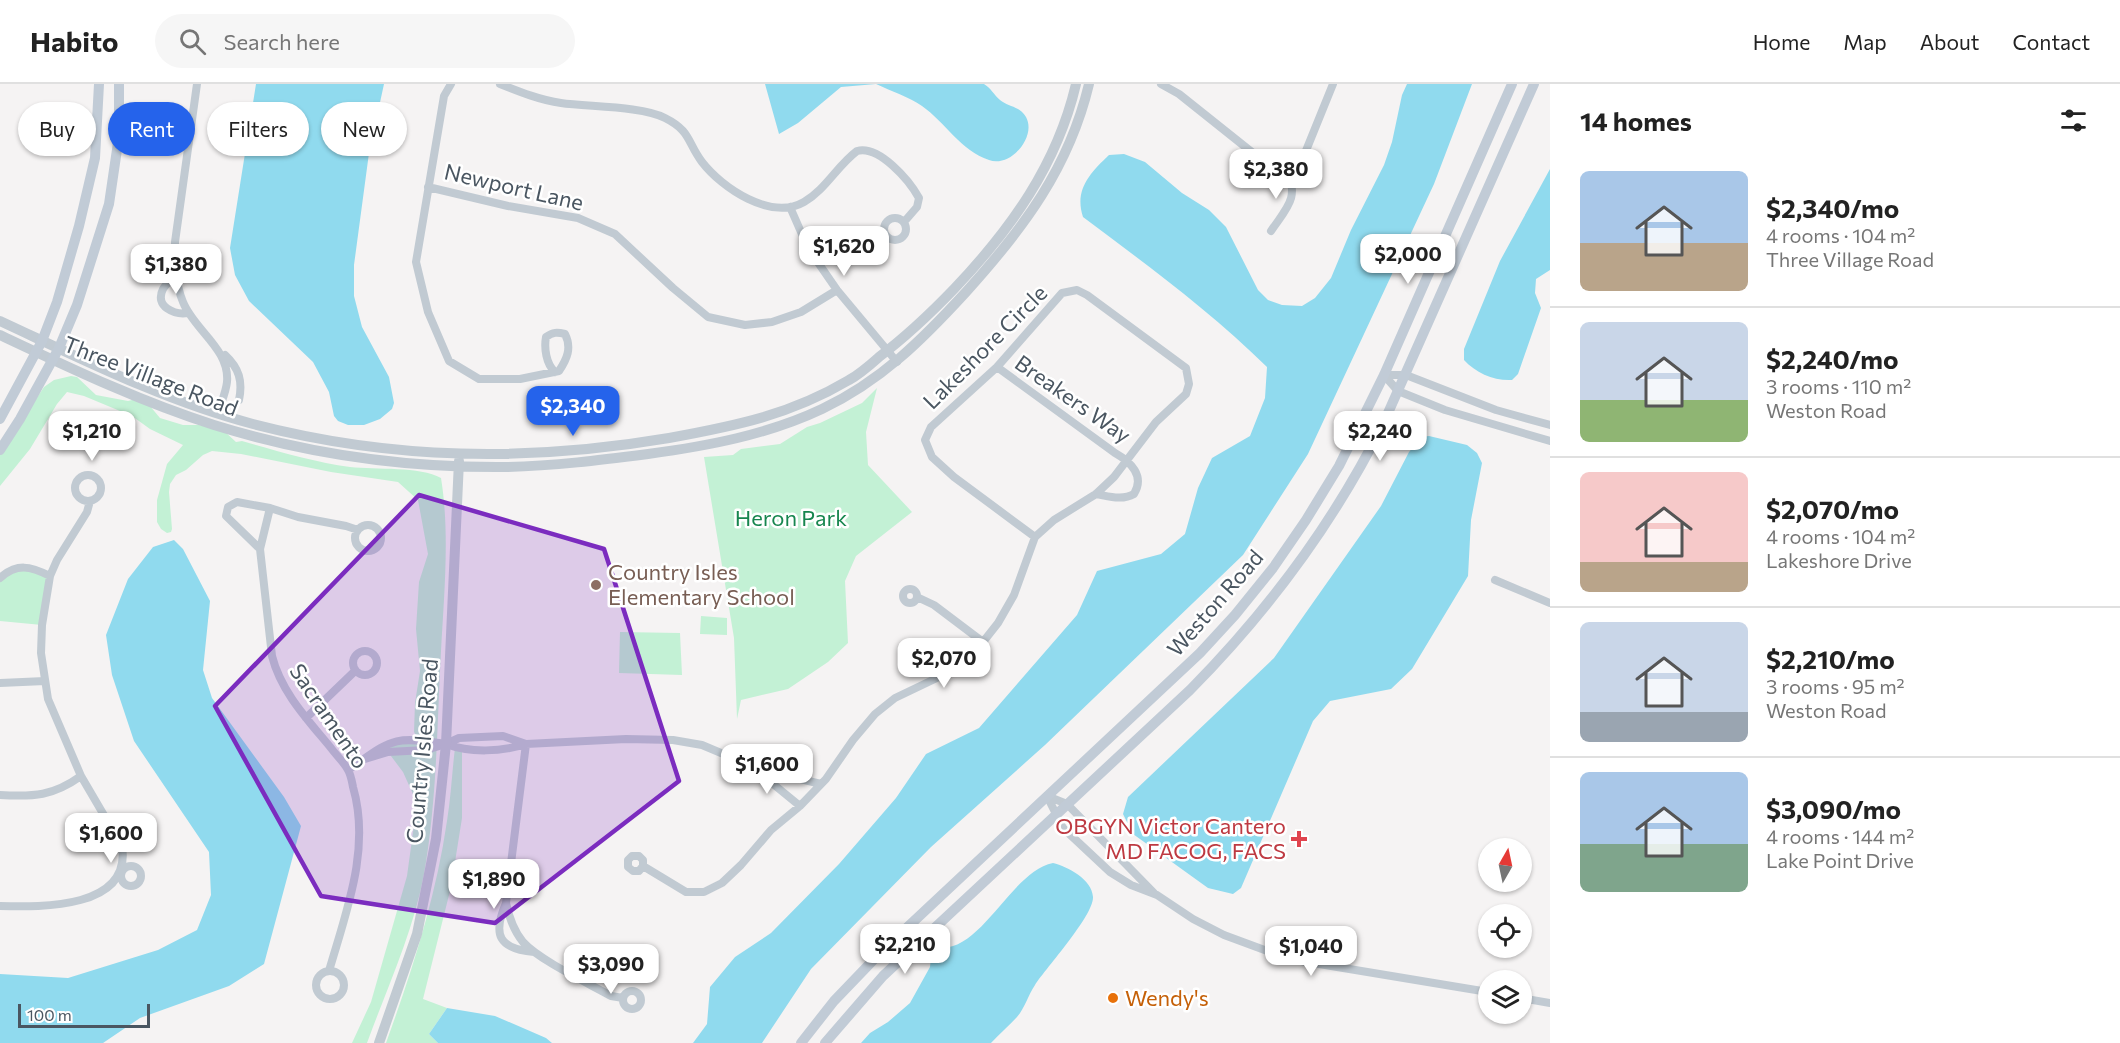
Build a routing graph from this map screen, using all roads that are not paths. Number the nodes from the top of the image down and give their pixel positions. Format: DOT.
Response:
graph roads {
  1 [pos="99,84"];
  2 [pos="119,84"];
  3 [pos="197,84"];
  4 [pos="451,84"];
  5 [pos="500,84"];
  6 [pos="1076,84"];
  7 [pos="1089,84"];
  8 [pos="1161,84"];
  9 [pos="1333,84"];
  10 [pos="1512,84"];
  11 [pos="1534,84"];
  12 [pos="1287,168"];
  13 [pos="428,187"];
  14 [pos="790,207"];
  15 [pos="904,222"];
  16 [pos="1271,231"];
  17 [pos="176,274"];
  18 [pos="837,290"];
  19 [pos="189,313"];
  20 [pos="0,321"];
  21 [pos="0,335"];
  22 [pos="42,341"];
  23 [pos="213,345"];
  24 [pos="59,348"];
  25 [pos="888,351"];
  26 [pos="36,352"];
  27 [pos="53,359"];
  28 [pos="897,362"];
  29 [pos="997,367"];
  30 [pos="555,372"];
  31 [pos="1384,375"];
  32 [pos="1406,375"];
  33 [pos="1398,391"];
  34 [pos="239,400"];
  35 [pos="218,413"];
  36 [pos="0,419"];
  37 [pos="1550,425"];
  38 [pos="230,429"];
  39 [pos="1550,441"];
  40 [pos="0,450"];
  41 [pos="459,454"];
  42 [pos="1128,460"];
  43 [pos="459,466"];
  44 [pos="1096,494"];
  45 [pos="90,501"];
  46 [pos="270,508"];
  47 [pos="358,530"];
  48 [pos="1035,537"];
  49 [pos="260,549"];
  50 [pos="50,576"];
  51 [pos="0,579"];
  52 [pos="1495,580"];
  53 [pos="917,597"];
  54 [pos="1550,603"];
  55 [pos="983,642"];
  56 [pos="355,671"];
  57 [pos="45,681"];
  58 [pos="0,683"];
  59 [pos="306,718"];
  60 [pos="446,744"];
  61 [pos="526,744"];
  62 [pos="748,765"];
  63 [pos="348,770"];
  64 [pos="81,776"];
  65 [pos="821,784"];
  66 [pos="0,795"];
  67 [pos="1047,796"];
  68 [pos="1067,804"];
  69 [pos="800,806"];
  70 [pos="1056,814"];
  71 [pos="643,866"];
  72 [pos="1157,895"];
  73 [pos="506,903"];
  74 [pos="0,906"];
  75 [pos="534,952"];
  76 [pos="329,971"];
  77 [pos="1478,991"];
  78 [pos="623,998"];
  79 [pos="1532,1000"];
  80 [pos="1550,1004"];
  81 [pos="379,1043"];
  82 [pos="801,1043"];
  83 [pos="825,1043"];
  1 -- 22 [label="main road"];
  2 -- 24 [label="main road"];
  3 -- 17 [label="street"];
  4 -- 13 [label="street"];
  5 -- 14 [label="street"];
  6 -- 25 [label="street, Three Village Road"];
  7 -- 28 [label="street, Three Village Road"];
  8 -- 12 [label="street"];
  9 -- 12 [label="street"];
  10 -- 31 [label="main road, Weston Road"];
  11 -- 32 [label="main road, Weston Road"];
  12 -- 16 [label="street"];
  13 -- 18 [label="street, Newport Lane"];
  13 -- 30 [label="street"];
  14 -- 15 [label="street"];
  14 -- 18 [label="street"];
  17 -- 19 [label="street"];
  17 -- 19 [label="street"];
  18 -- 25 [label="street"];
  19 -- 23 [label="street"];
  20 -- 22 [label="street, Three Village Road"];
  21 -- 26 [label="street, Three Village Road"];
  22 -- 24 [label="street, Three Village Road"];
  22 -- 26 [label="main road"];
  23 -- 34 [label="street"];
  23 -- 35 [label="street"];
  24 -- 27 [label="main road"];
  24 -- 35 [label="street, Three Village Road"];
  25 -- 28 [label="street"];
  25 -- 41 [label="street, Three Village Road"];
  26 -- 27 [label="street, Three Village Road"];
  26 -- 36 [label="main road"];
  27 -- 38 [label="street, Three Village Road"];
  27 -- 40 [label="main road"];
  28 -- 43 [label="street, Three Village Road"];
  29 -- 42 [label="street, Breakers Way"];
  29 -- 42 [label="street, Lakeshore Circle"];
  29 -- 48 [label="street, Lakeshore Circle"];
  30 -- 30 [label="street"];
  31 -- 32 [label="street"];
  31 -- 33 [label="street"];
  31 -- 67 [label="main road, Weston Road"];
  32 -- 33 [label="main road, Weston Road"];
  32 -- 37 [label="street"];
  33 -- 39 [label="street"];
  33 -- 68 [label="main road, Weston Road"];
  35 -- 38 [label="street"];
  35 -- 41 [label="street, Three Village Road"];
  38 -- 43 [label="street, Three Village Road"];
  41 -- 43 [label="street, Country Isles Road"];
  42 -- 44 [label="street"];
  42 -- 44 [label="street"];
  43 -- 60 [label="street, Country Isles Road"];
  44 -- 48 [label="street"];
  45 -- 50 [label="street"];
  46 -- 47 [label="street"];
  46 -- 49 [label="street, Sacramento"];
  46 -- 49 [label="street"];
  48 -- 55 [label="street"];
  49 -- 59 [label="street, Sacramento"];
  50 -- 51 [label="street"];
  50 -- 57 [label="street"];
  52 -- 54 [label="street"];
  53 -- 55 [label="street"];
  55 -- 65 [label="street"];
  56 -- 59 [label="street"];
  57 -- 58 [label="street"];
  57 -- 64 [label="street"];
  59 -- 63 [label="street, Sacramento"];
  60 -- 61 [label="street"];
  60 -- 63 [label="street"];
  60 -- 81 [label="street, Country Isles Road"];
  61 -- 62 [label="street"];
  61 -- 73 [label="street"];
  62 -- 65 [label="street"];
  62 -- 69 [label="street"];
  63 -- 76 [label="street, Sacramento"];
  64 -- 66 [label="street"];
  64 -- 74 [label="street"];
  65 -- 69 [label="street"];
  67 -- 68 [label="street"];
  67 -- 70 [label="street"];
  67 -- 82 [label="main road, Weston Road"];
  68 -- 70 [label="main road, Weston Road"];
  68 -- 72 [label="street"];
  69 -- 71 [label="street"];
  70 -- 72 [label="street"];
  70 -- 83 [label="main road, Weston Road"];
  72 -- 77 [label="street"];
  73 -- 75 [label="street"];
  73 -- 75 [label="street"];
  75 -- 78 [label="street"];
  79 -- 80 [label="street"];
}
